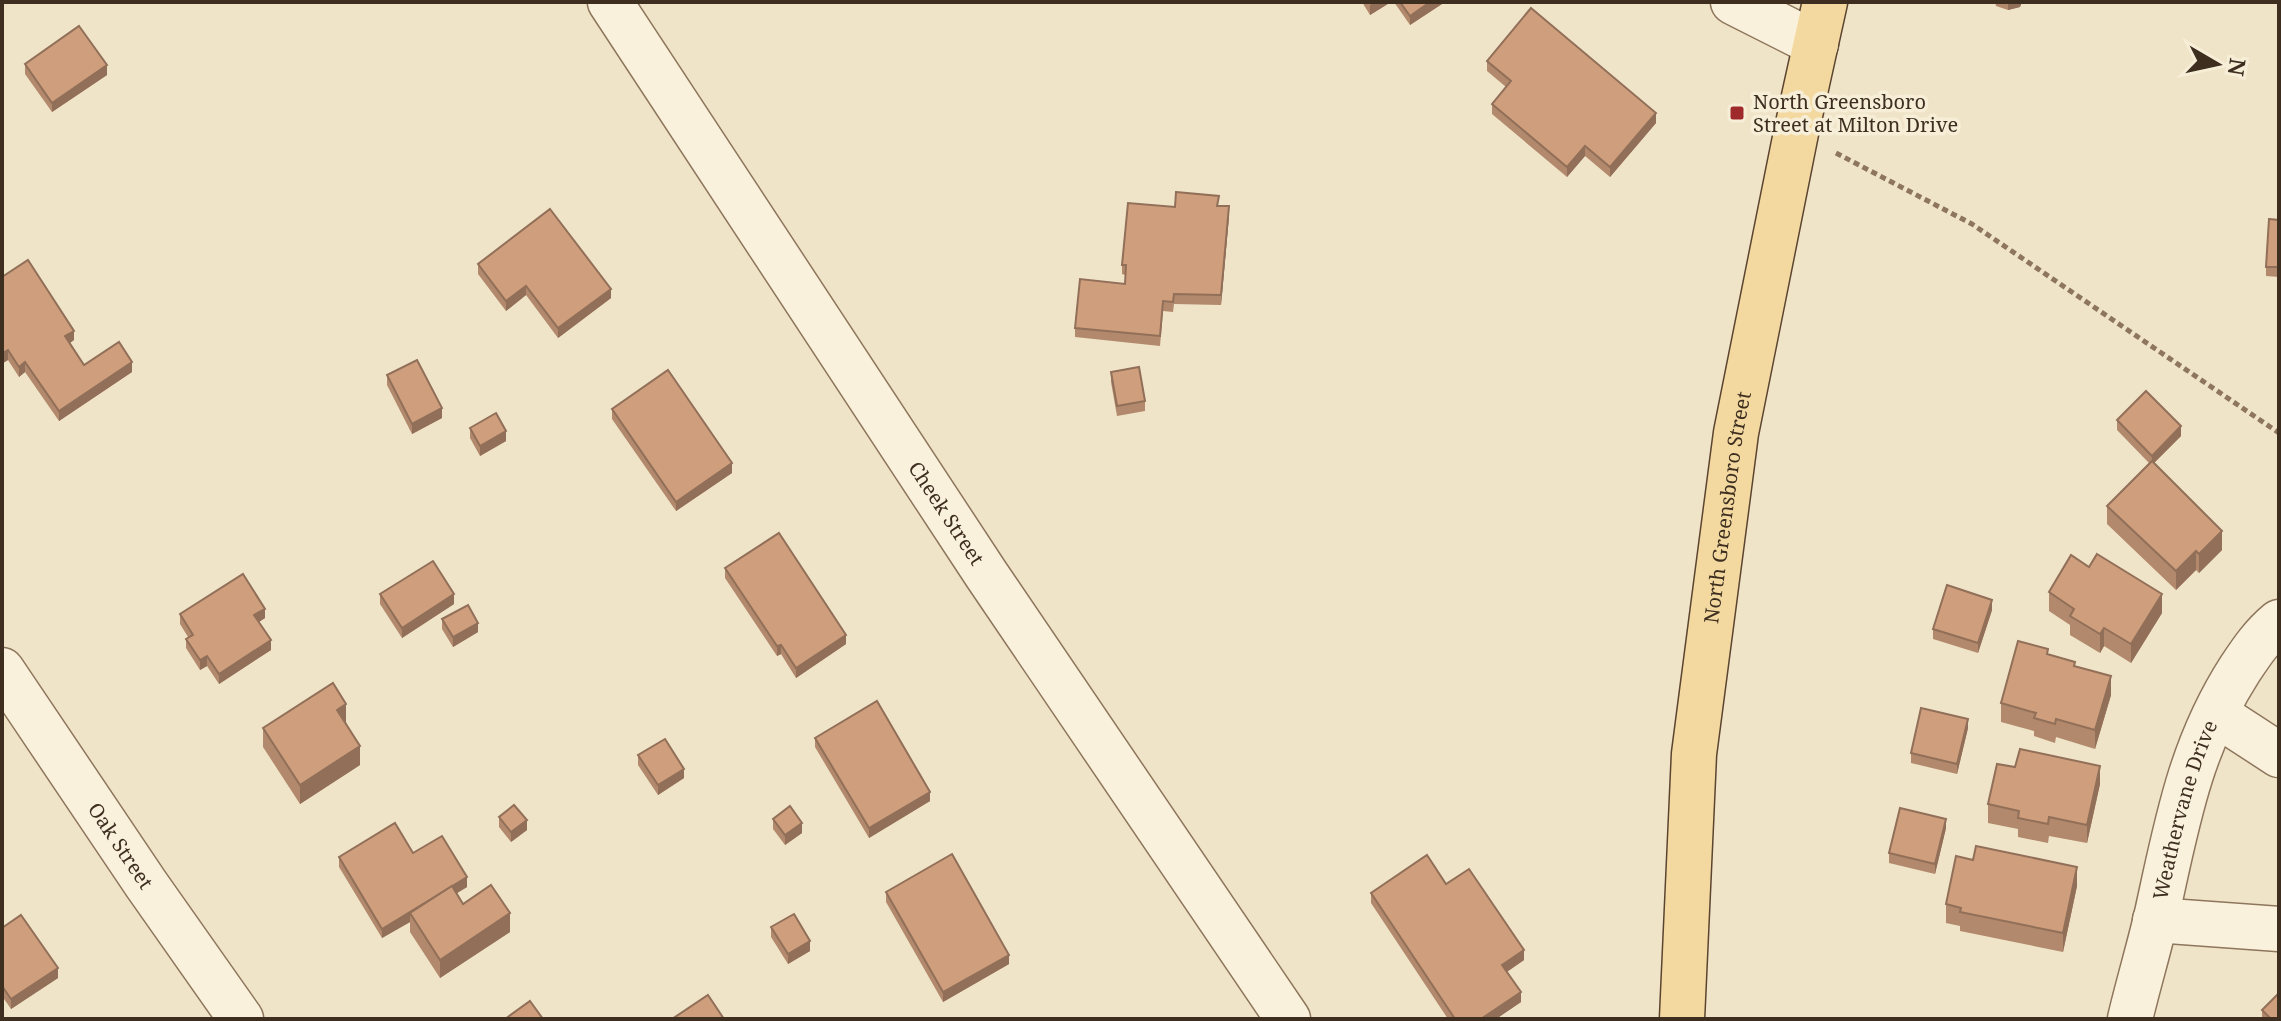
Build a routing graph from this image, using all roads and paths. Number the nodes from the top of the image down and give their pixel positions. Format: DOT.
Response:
graph roads {
  1 [pos="610,2"];
  2 [pos="1733,2"];
  3 [pos="1825,2"];
  4 [pos="1816,44"];
  5 [pos="1796,133"];
  6 [pos="2279,433"];
  7 [pos="2279,622"];
  8 [pos="2,670"];
  9 [pos="2216,714"];
  10 [pos="2279,755"];
  11 [pos="2155,920"];
  12 [pos="2279,929"];
  13 [pos="241,1019"];
  14 [pos="1288,1019"];
  15 [pos="1682,1019"];
  16 [pos="2130,1019"];
  1 -- 14 [label="street, Cheek Street"];
  2 -- 4 [label="street"];
  3 -- 4 [label="main road, North Greensboro Street"];
  4 -- 5 [label="main road, North Greensboro Street"];
  5 -- 6 [label="path"];
  5 -- 15 [label="main road, North Greensboro Street"];
  7 -- 9 [label="street, Weathervane Drive"];
  8 -- 13 [label="street, Oak Street"];
  9 -- 10 [label="street"];
  9 -- 11 [label="street, Weathervane Drive"];
  11 -- 12 [label="street"];
  11 -- 16 [label="street, Weathervane Drive"];
}
